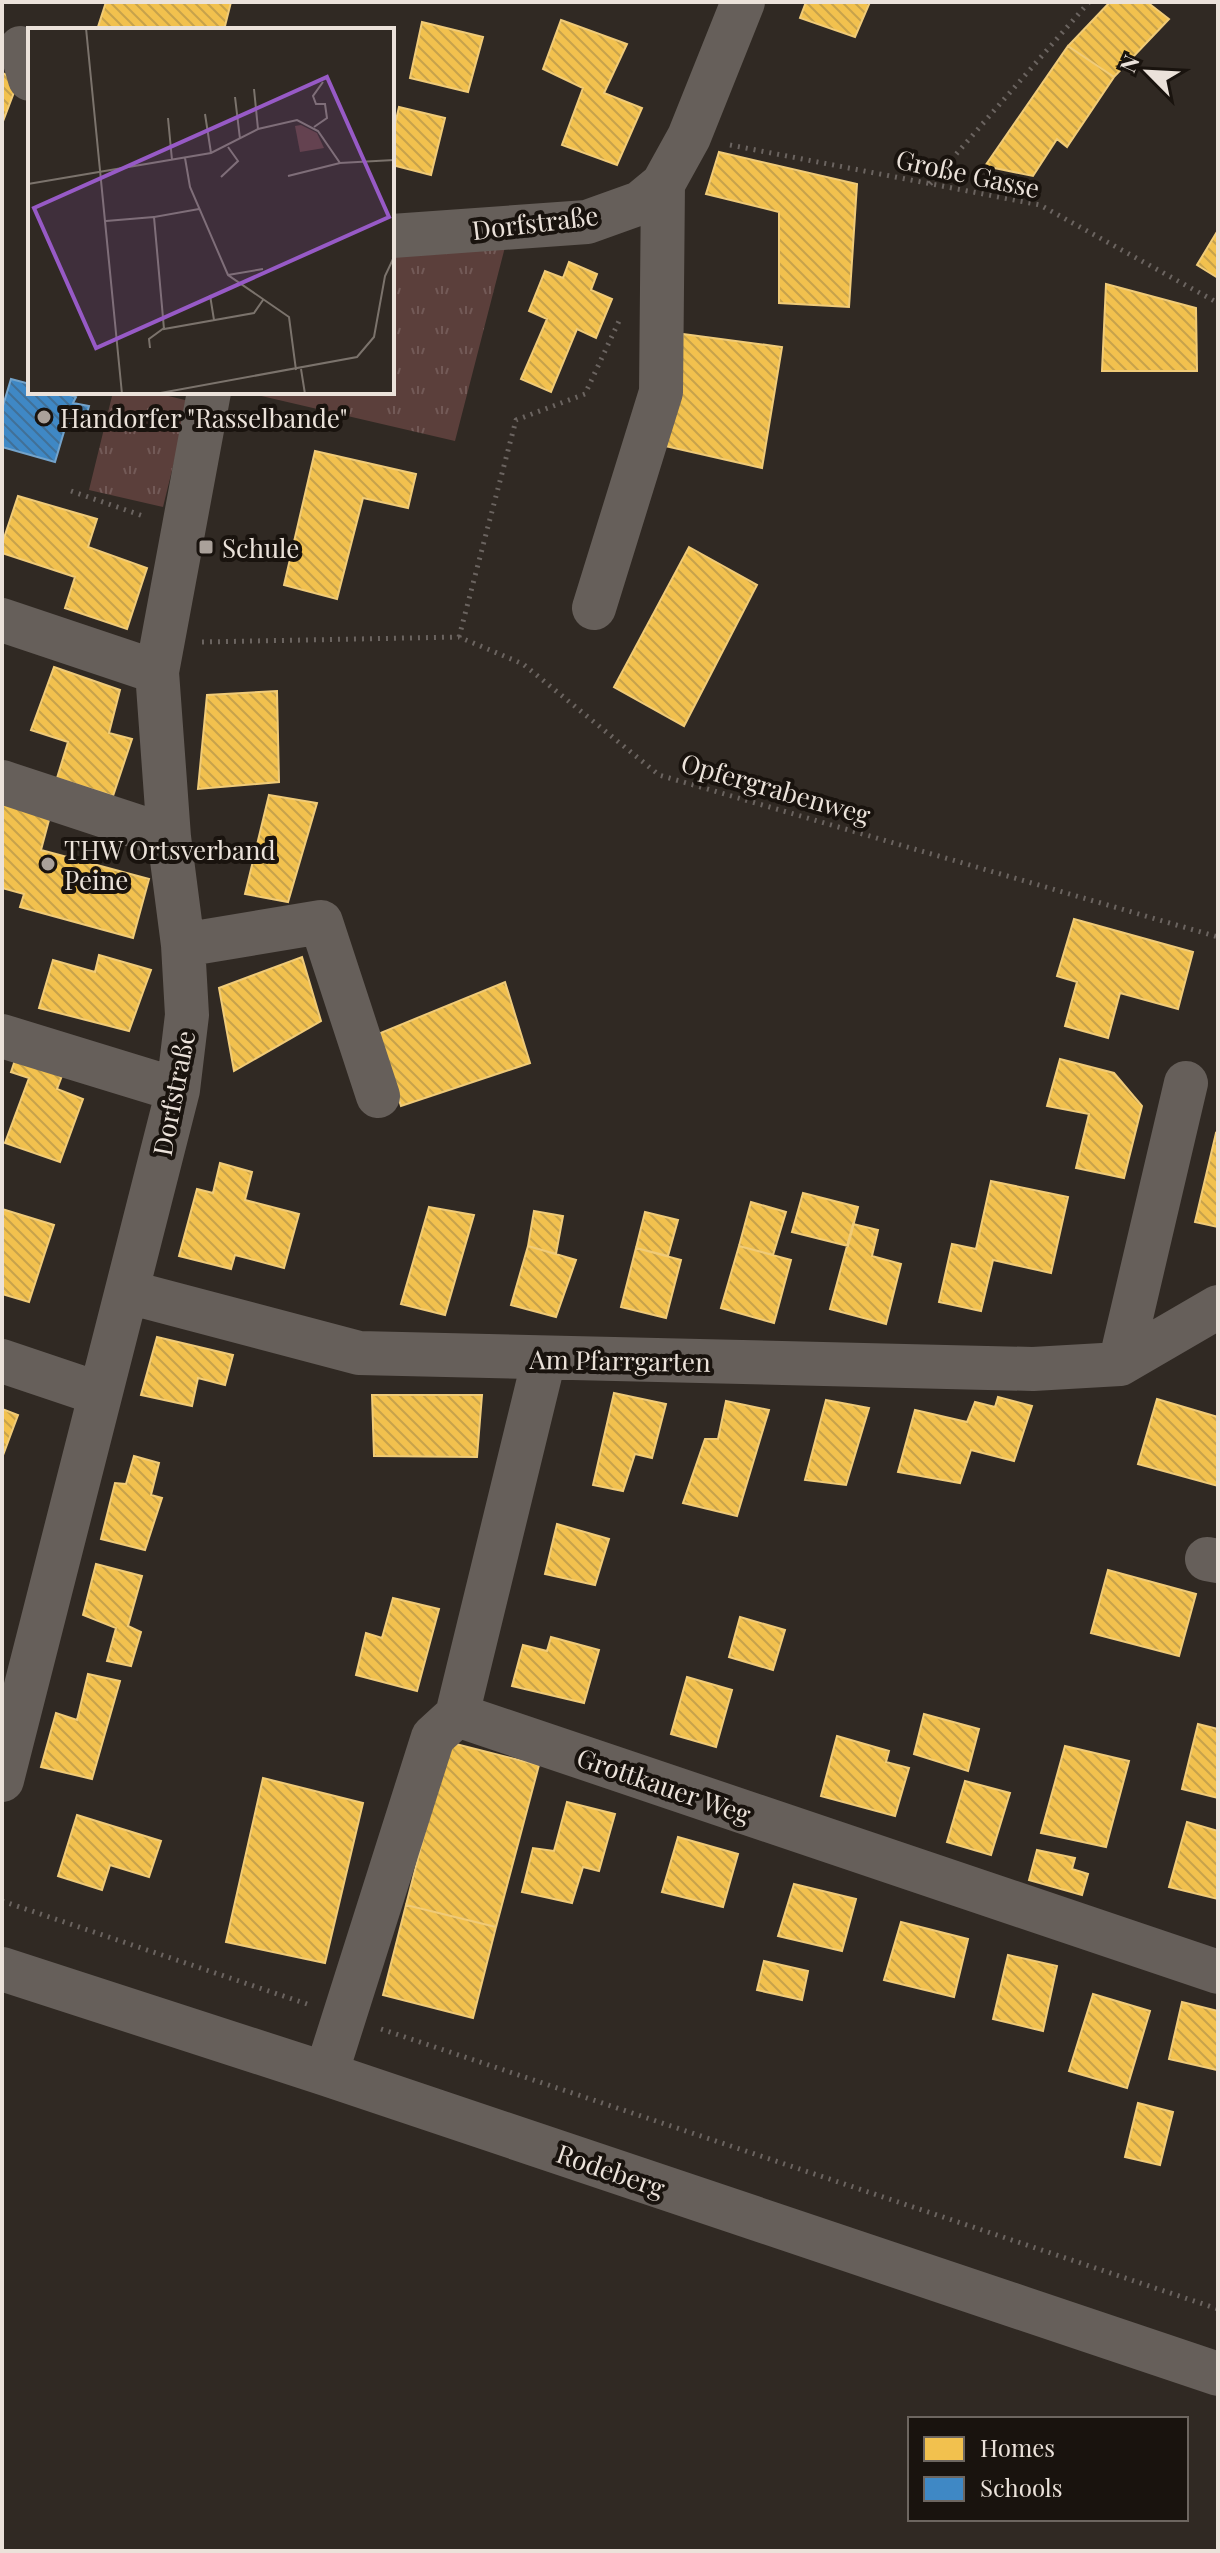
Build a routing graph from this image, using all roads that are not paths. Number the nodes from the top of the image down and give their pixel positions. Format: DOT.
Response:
graph roads {
  1 [pos="743,2"];
  2 [pos="663,184"];
  3 [pos="394,236"];
  4 [pos="209,394"];
  5 [pos="594,608"];
  6 [pos="2,620"];
  7 [pos="159,657"];
  8 [pos="2,782"];
  9 [pos="169,837"];
  10 [pos="183,945"];
  11 [pos="2,1036"];
  12 [pos="1186,1083"];
  13 [pos="178,1090"];
  14 [pos="378,1096"];
  15 [pos="128,1292"];
  16 [pos="1218,1307"];
  17 [pos="544,1359"];
  18 [pos="2,1361"];
  19 [pos="1120,1364"];
  20 [pos="100,1394"];
  21 [pos="457,1715"];
  22 [pos="2,1780"];
  23 [pos="2,1969"];
  24 [pos="1218,1972"];
  25 [pos="326,2074"];
  26 [pos="1218,2374"];
  1 -- 2 [label="street, Dorfstraße"];
  2 -- 3 [label="street, Dorfstraße"];
  2 -- 5 [label="street"];
  4 -- 7 [label="street, Dorfstraße"];
  6 -- 7 [label="street"];
  7 -- 9 [label="street, Dorfstraße"];
  8 -- 9 [label="street"];
  9 -- 10 [label="street, Dorfstraße"];
  10 -- 13 [label="street, Dorfstraße"];
  10 -- 14 [label="street"];
  11 -- 13 [label="street"];
  12 -- 19 [label="street"];
  13 -- 15 [label="street, Dorfstraße"];
  15 -- 17 [label="street, Am Pfarrgarten"];
  15 -- 20 [label="street, Dorfstraße"];
  16 -- 19 [label="street, Am Pfarrgarten"];
  17 -- 19 [label="street, Am Pfarrgarten"];
  17 -- 21 [label="street"];
  18 -- 20 [label="street"];
  20 -- 22 [label="street, Dorfstraße"];
  21 -- 24 [label="street, Grottkauer Weg"];
  21 -- 25 [label="street"];
  23 -- 25 [label="street, Rodeberg"];
  25 -- 26 [label="street, Rodeberg"];
}
